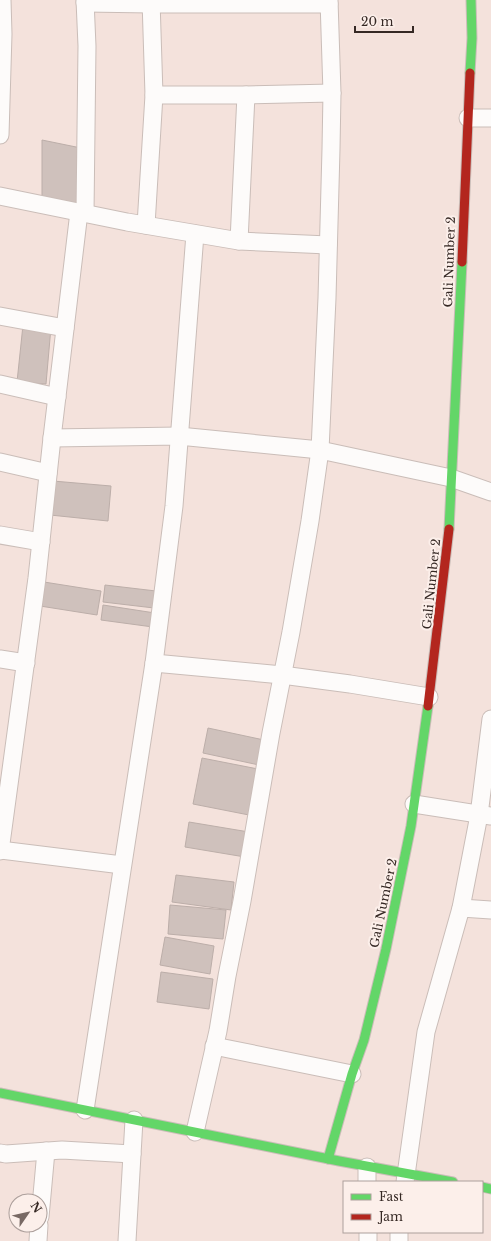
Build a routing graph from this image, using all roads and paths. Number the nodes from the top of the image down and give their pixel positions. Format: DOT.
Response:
graph roads {
  1 [pos="2,0"];
  2 [pos="471,0"];
  3 [pos="85,1"];
  4 [pos="151,2"];
  5 [pos="329,2"];
  6 [pos="332,93"];
  7 [pos="154,94"];
  8 [pos="246,95"];
  9 [pos="468,118"];
  10 [pos="491,118"];
  11 [pos="0,135"];
  12 [pos="0,196"];
  13 [pos="82,212"];
  14 [pos="146,225"];
  15 [pos="196,234"];
  16 [pos="239,242"];
  17 [pos="328,245"];
  18 [pos="0,316"];
  19 [pos="65,328"];
  20 [pos="0,384"];
  21 [pos="57,397"];
  22 [pos="179,436"];
  23 [pos="52,438"];
  24 [pos="320,450"];
  25 [pos="0,462"];
  26 [pos="48,473"];
  27 [pos="451,478"];
  28 [pos="491,492"];
  29 [pos="0,535"];
  30 [pos="41,542"];
  31 [pos="0,659"];
  32 [pos="26,663"];
  33 [pos="154,663"];
  34 [pos="282,675"];
  35 [pos="429,698"];
  36 [pos="491,719"];
  37 [pos="5,774"];
  38 [pos="414,804"];
  39 [pos="485,816"];
  40 [pos="0,850"];
  41 [pos="122,865"];
  42 [pos="461,908"];
  43 [pos="491,910"];
  44 [pos="214,1046"];
  45 [pos="352,1074"];
  46 [pos="0,1094"];
  47 [pos="85,1110"];
  48 [pos="134,1120"];
  49 [pos="196,1132"];
  50 [pos="46,1151"];
  51 [pos="0,1153"];
  52 [pos="132,1154"];
  53 [pos="328,1159"];
  54 [pos="367,1174"];
  55 [pos="406,1178"];
  56 [pos="441,1181"];
  57 [pos="42,1193"];
  58 [pos="127,1241"];
  1 -- 11 [label="street"];
  2 -- 9 [label="street, Gali Number 2"];
  3 -- 4 [label="street"];
  3 -- 13 [label="street"];
  4 -- 5 [label="street"];
  4 -- 7 [label="street"];
  5 -- 6 [label="street"];
  6 -- 8 [label="street"];
  6 -- 17 [label="street"];
  7 -- 8 [label="street"];
  7 -- 14 [label="street"];
  8 -- 16 [label="street"];
  9 -- 10 [label="street"];
  9 -- 27 [label="street, Gali Number 2"];
  12 -- 13 [label="street"];
  13 -- 14 [label="street"];
  13 -- 19 [label="street"];
  14 -- 15 [label="street"];
  15 -- 16 [label="street"];
  15 -- 22 [label="street"];
  16 -- 17 [label="street"];
  17 -- 24 [label="street"];
  18 -- 19 [label="street"];
  19 -- 21 [label="street"];
  20 -- 21 [label="street"];
  21 -- 23 [label="street"];
  22 -- 23 [label="street"];
  22 -- 24 [label="street"];
  22 -- 33 [label="street"];
  23 -- 26 [label="street"];
  24 -- 27 [label="street"];
  24 -- 34 [label="street"];
  25 -- 26 [label="street"];
  26 -- 30 [label="street"];
  27 -- 28 [label="street"];
  27 -- 35 [label="street, Gali Number 2"];
  29 -- 30 [label="street"];
  30 -- 32 [label="street"];
  31 -- 32 [label="street"];
  32 -- 37 [label="street"];
  33 -- 34 [label="street"];
  33 -- 41 [label="street"];
  34 -- 35 [label="street"];
  34 -- 44 [label="street"];
  35 -- 38 [label="street, Gali Number 2"];
  36 -- 39 [label="street"];
  37 -- 40 [label="street"];
  38 -- 39 [label="street"];
  38 -- 45 [label="street, Gali Number 2"];
  39 -- 42 [label="street"];
  40 -- 41 [label="street"];
  41 -- 47 [label="street"];
  42 -- 43 [label="street"];
  42 -- 55 [label="street"];
  44 -- 45 [label="street"];
  44 -- 49 [label="street"];
  45 -- 53 [label="street, Gali Number 2"];
  46 -- 47 [label="street"];
  47 -- 48 [label="street"];
  48 -- 49 [label="street"];
  48 -- 52 [label="street"];
  49 -- 53 [label="street"];
  50 -- 51 [label="street"];
  50 -- 52 [label="street"];
  50 -- 57 [label="street"];
  52 -- 58 [label="street"];
  53 -- 54 [label="street"];
  54 -- 55 [label="street"];
  55 -- 56 [label="street"];
}
